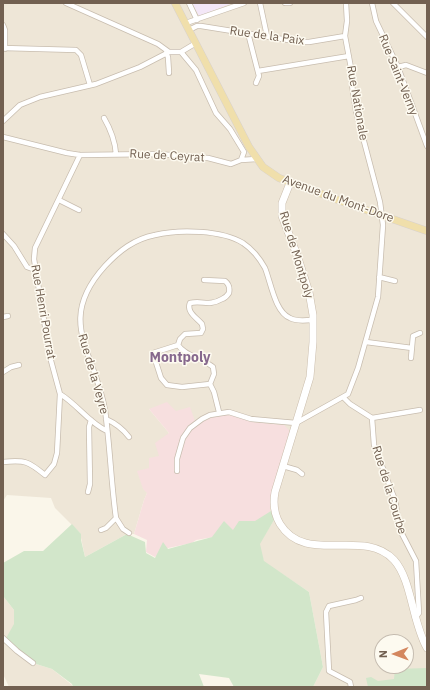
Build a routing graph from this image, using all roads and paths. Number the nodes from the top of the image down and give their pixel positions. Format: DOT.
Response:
graph roads {
  1 [pos="66,3"];
  2 [pos="175,3"];
  3 [pos="189,3"];
  4 [pos="244,3"];
  5 [pos="260,3"];
  6 [pos="285,3"];
  7 [pos="290,3"];
  8 [pos="346,3"];
  9 [pos="372,3"];
  10 [pos="393,3"];
  11 [pos="198,19"];
  12 [pos="3,25"];
  13 [pos="187,26"];
  14 [pos="199,26"];
  15 [pos="248,33"];
  16 [pos="267,36"];
  17 [pos="345,36"];
  18 [pos="427,37"];
  19 [pos="196,43"];
  20 [pos="4,48"];
  21 [pos="168,52"];
  22 [pos="181,52"];
  23 [pos="349,56"];
  24 [pos="398,67"];
  25 [pos="258,71"];
  26 [pos="169,73"];
  27 [pos="427,73"];
  28 [pos="256,83"];
  29 [pos="90,85"];
  30 [pos="104,118"];
  31 [pos="3,121"];
  32 [pos="3,137"];
  33 [pos="427,146"];
  34 [pos="247,150"];
  35 [pos="116,154"];
  36 [pos="80,155"];
  37 [pos="257,159"];
  38 [pos="241,160"];
  39 [pos="290,183"];
  40 [pos="59,200"];
  41 [pos="380,202"];
  42 [pos="79,210"];
  43 [pos="370,211"];
  44 [pos="382,215"];
  45 [pos="427,231"];
  46 [pos="3,234"];
  47 [pos="35,270"];
  48 [pos="380,277"];
  49 [pos="204,280"];
  50 [pos="395,281"];
  51 [pos="314,320"];
  52 [pos="420,333"];
  53 [pos="366,342"];
  54 [pos="178,345"];
  55 [pos="412,348"];
  56 [pos="411,358"];
  57 [pos="19,365"];
  58 [pos="3,372"];
  59 [pos="210,384"];
  60 [pos="60,394"];
  61 [pos="343,397"];
  62 [pos="420,410"];
  63 [pos="219,412"];
  64 [pos="372,418"];
  65 [pos="106,419"];
  66 [pos="91,420"];
  67 [pos="296,423"];
  68 [pos="107,431"];
  69 [pos="129,438"];
  70 [pos="3,462"];
  71 [pos="283,466"];
  72 [pos="177,471"];
  73 [pos="302,474"];
  74 [pos="88,492"];
  75 [pos="116,518"];
  76 [pos="101,530"];
  77 [pos="129,533"];
  78 [pos="361,598"];
  79 [pos="415,618"];
  80 [pos="3,638"];
  81 [pos="427,648"];
  82 [pos="33,663"];
  83 [pos="351,687"];
  1 -- 21 [label="street"];
  2 -- 13 [label="main road, Avenue du Mont-Dore"];
  3 -- 11 [label="street"];
  4 -- 11 [label="street"];
  5 -- 16 [label="street"];
  6 -- 7 [label="street"];
  8 -- 17 [label="street, Rue Nationale"];
  9 -- 24 [label="street, Rue Saint-Verny"];
  10 -- 18 [label="street"];
  11 -- 13 [label="street"];
  11 -- 14 [label="street"];
  12 -- 20 [label="street"];
  13 -- 14 [label="street"];
  13 -- 19 [label="main road, Avenue du Mont-Dore"];
  14 -- 15 [label="street, Rue de la Paix"];
  15 -- 16 [label="street, Rue de la Paix"];
  15 -- 25 [label="street"];
  16 -- 17 [label="street, Rue de la Paix"];
  17 -- 23 [label="street, Rue Nationale"];
  19 -- 22 [label="street"];
  19 -- 34 [label="main road, Avenue du Mont-Dore"];
  20 -- 29 [label="street"];
  21 -- 22 [label="street"];
  21 -- 26 [label="street"];
  21 -- 29 [label="street"];
  22 -- 34 [label="street"];
  23 -- 25 [label="street"];
  23 -- 41 [label="street, Rue Nationale"];
  24 -- 27 [label="street"];
  24 -- 33 [label="street, Rue Saint-Verny"];
  25 -- 28 [label="street"];
  29 -- 31 [label="street"];
  30 -- 35 [label="street, Rue de Ceyrat"];
  32 -- 36 [label="street, Rue de Ceyrat"];
  34 -- 37 [label="main road, Avenue du Mont-Dore"];
  34 -- 38 [label="street"];
  35 -- 36 [label="street, Rue de Ceyrat"];
  35 -- 38 [label="street, Rue de Ceyrat"];
  36 -- 40 [label="street, Rue Henri Pourrat"];
  37 -- 38 [label="street, Rue de Ceyrat"];
  37 -- 39 [label="main road, Avenue du Mont-Dore"];
  39 -- 43 [label="main road, Avenue du Mont-Dore"];
  39 -- 51 [label="street, Rue de Montpoly"];
  40 -- 42 [label="street"];
  40 -- 47 [label="street, Rue Henri Pourrat"];
  41 -- 43 [label="street"];
  41 -- 44 [label="street, Rue Nationale"];
  43 -- 44 [label="main road, Avenue du Mont-Dore"];
  44 -- 45 [label="main road, Avenue du Mont-Dore"];
  44 -- 48 [label="street, Rue Nationale"];
  46 -- 47 [label="street"];
  47 -- 60 [label="street, Rue Henri Pourrat"];
  48 -- 50 [label="street"];
  48 -- 53 [label="street, Rue Nationale"];
  49 -- 54 [label="street"];
  51 -- 65 [label="street, Rue de la Veyre"];
  51 -- 67 [label="street, Rue de Montpoly"];
  52 -- 55 [label="street"];
  53 -- 55 [label="street"];
  53 -- 61 [label="street, Rue Nationale"];
  54 -- 59 [label="street"];
  54 -- 59 [label="street"];
  55 -- 56 [label="street"];
  57 -- 58 [label="street"];
  59 -- 63 [label="street"];
  60 -- 66 [label="street"];
  60 -- 70 [label="street, Rue Henri Pourrat"];
  61 -- 64 [label="street"];
  61 -- 67 [label="street"];
  62 -- 64 [label="street"];
  63 -- 67 [label="street"];
  63 -- 72 [label="street"];
  64 -- 79 [label="street, Rue de la Courbe"];
  65 -- 68 [label="street, Rue de la Veyre"];
  65 -- 69 [label="street"];
  66 -- 68 [label="street"];
  66 -- 74 [label="street"];
  67 -- 71 [label="street, Rue de Montpoly"];
  68 -- 75 [label="street, Rue de la Veyre"];
  71 -- 73 [label="street"];
  71 -- 79 [label="street, Rue de Montpoly"];
  75 -- 76 [label="street"];
  75 -- 77 [label="street"];
  78 -- 83 [label="street"];
  79 -- 81 [label="street, Rue de Montpoly"];
  80 -- 82 [label="street"];
}
